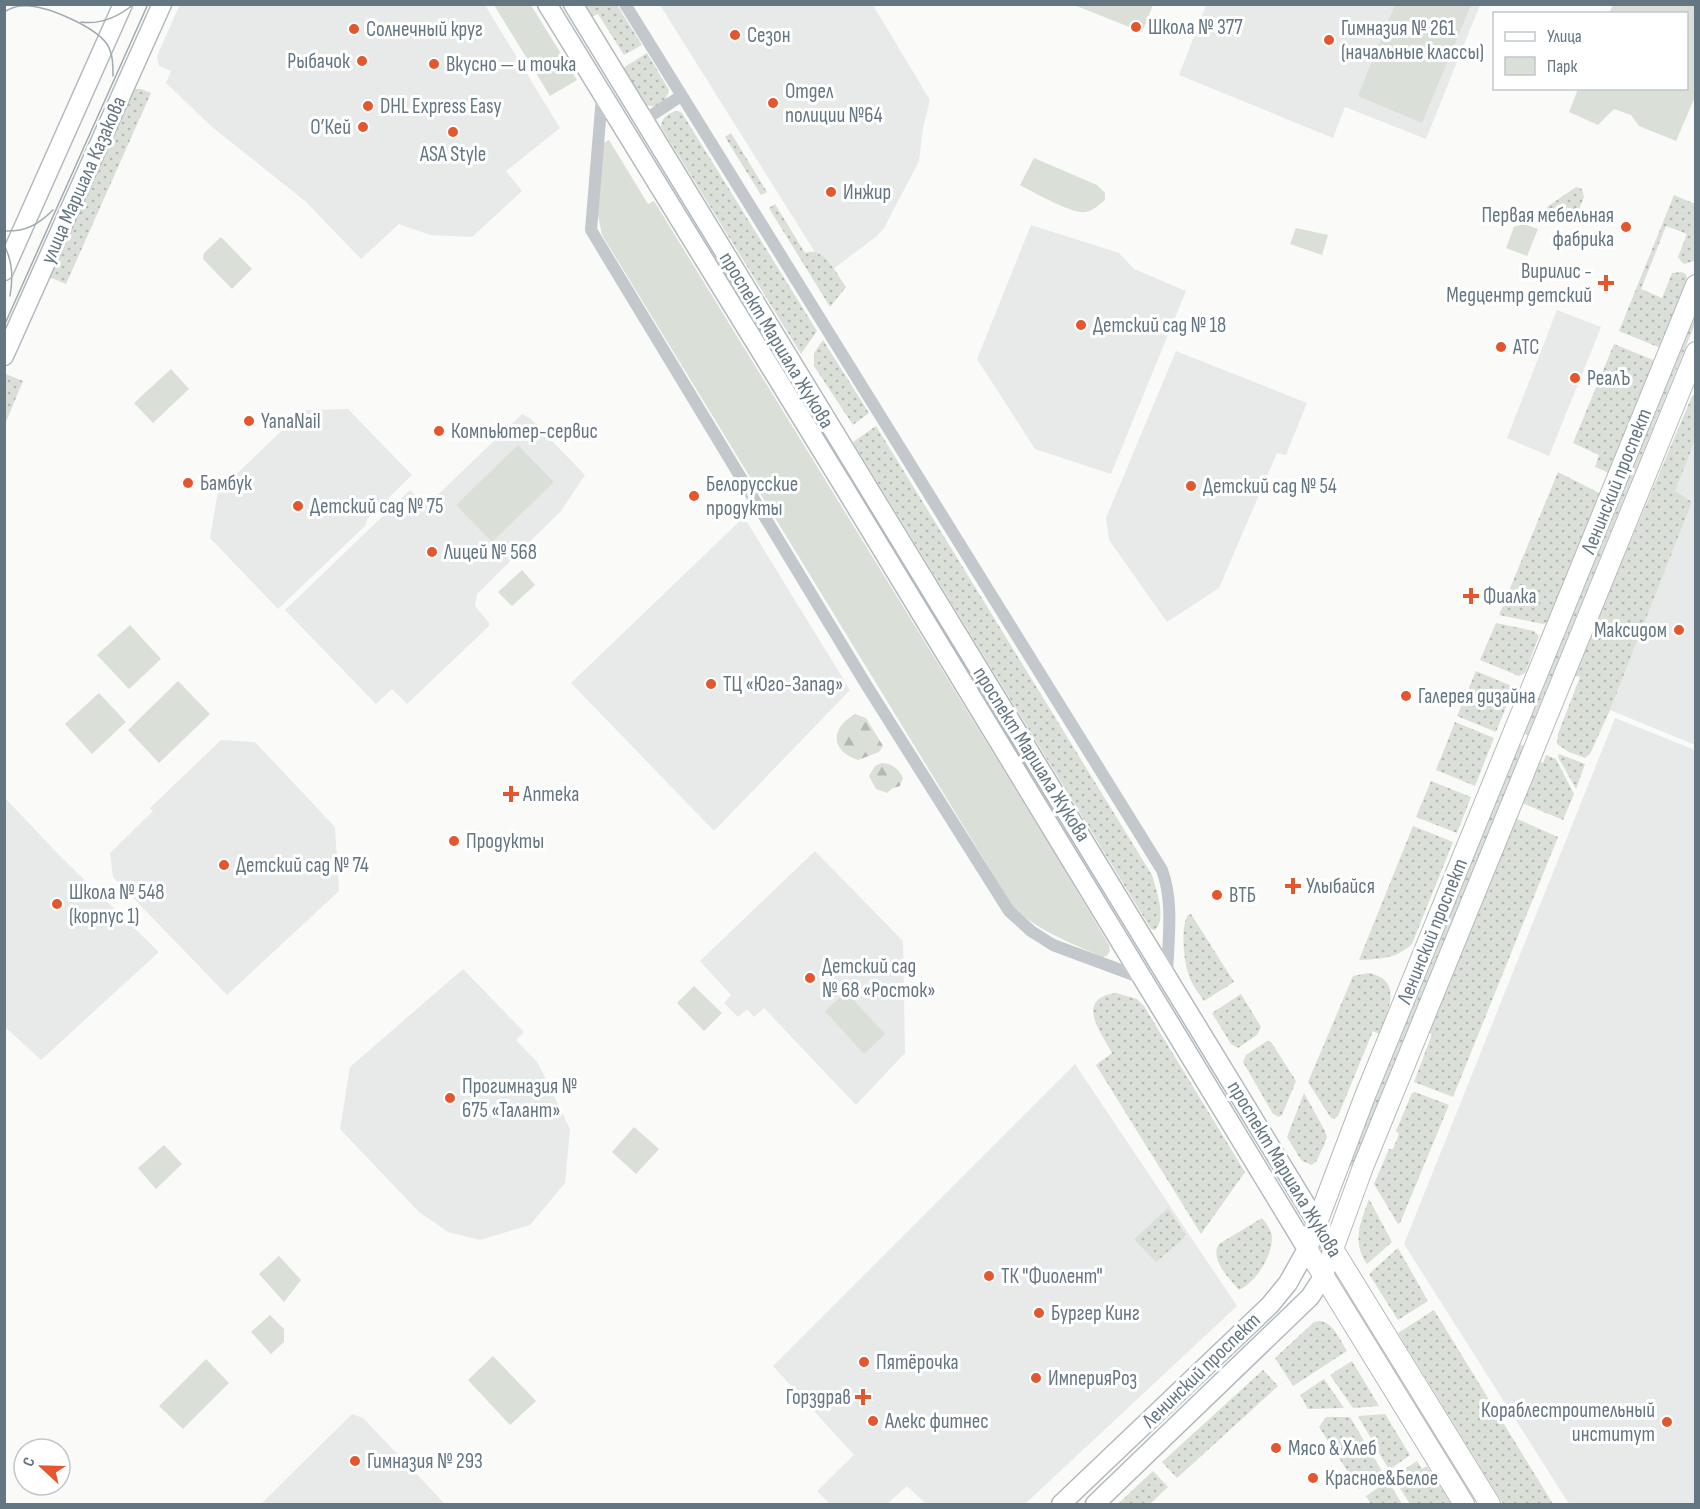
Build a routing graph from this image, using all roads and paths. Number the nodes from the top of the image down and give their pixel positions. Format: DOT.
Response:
graph roads {
  1 [pos="123,4"];
  2 [pos="162,4"];
  3 [pos="547,4"];
  4 [pos="573,4"];
  5 [pos="625,4"];
  6 [pos="602,96"];
  7 [pos="681,96"];
  8 [pos="644,122"];
  9 [pos="4,271"];
  10 [pos="1695,285"];
  11 [pos="1695,352"];
  12 [pos="4,356"];
  13 [pos="1167,975"];
  14 [pos="1142,978"];
  15 [pos="1316,1221"];
  16 [pos="1333,1249"];
  17 [pos="1306,1250"];
  18 [pos="1323,1277"];
  19 [pos="1061,1504"];
  20 [pos="1095,1504"];
  21 [pos="1464,1504"];
  22 [pos="1490,1504"];
  1 -- 9 [label="main road, улица Маршала Казакова"];
  2 -- 12 [label="main road, улица Маршала Казакова"];
  3 -- 6 [label="main road, проспект Маршала Жукова"];
  4 -- 8 [label="main road, проспект Маршала Жукова"];
  5 -- 7 [label="street"];
  6 -- 14 [label="main road, проспект Маршала Жукова"];
  6 -- 14 [label="street"];
  7 -- 8 [label="street"];
  7 -- 13 [label="street"];
  8 -- 13 [label="main road, проспект Маршала Жукова"];
  10 -- 15 [label="main road, Ленинский проспект"];
  11 -- 16 [label="main road, Ленинский проспект"];
  13 -- 15 [label="main road, проспект Маршала Жукова"];
  14 -- 17 [label="main road, проспект Маршала Жукова"];
  15 -- 16 [label="main road, проспект Маршала Жукова"];
  15 -- 17 [label="main road, Ленинский проспект"];
  16 -- 18 [label="main road, Ленинский проспект"];
  16 -- 22 [label="main road, проспект Маршала Жукова"];
  17 -- 18 [label="main road, проспект Маршала Жукова"];
  17 -- 19 [label="main road, Ленинский проспект"];
  18 -- 20 [label="main road, Ленинский проспект"];
  18 -- 21 [label="main road, проспект Маршала Жукова"];
}
